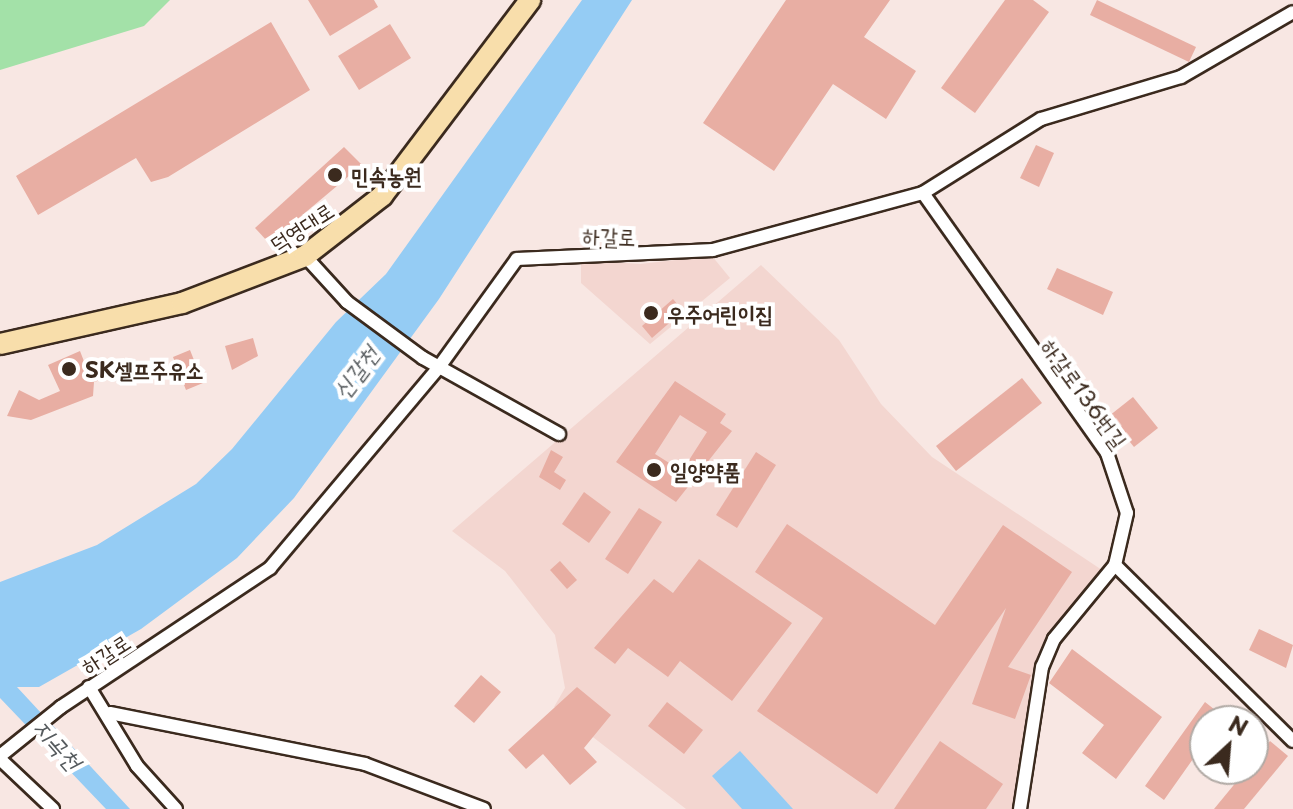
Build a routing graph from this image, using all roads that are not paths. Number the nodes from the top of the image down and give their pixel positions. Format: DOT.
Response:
graph roads {
  1 [pos="530,0"];
  2 [pos="1293,12"];
  3 [pos="923,193"];
  4 [pos="305,256"];
  5 [pos="0,344"];
  6 [pos="439,367"];
  7 [pos="559,434"];
  8 [pos="1115,565"];
  9 [pos="89,687"];
  10 [pos="110,713"];
  11 [pos="1293,741"];
  12 [pos="1,756"];
  13 [pos="53,809"];
  14 [pos="176,809"];
  15 [pos="484,809"];
  16 [pos="1020,809"];
  1 -- 4 [label="main road, 덕영대로"];
  2 -- 3 [label="street, 하갈로"];
  3 -- 6 [label="street, 하갈로"];
  3 -- 8 [label="street, 하갈로136번길"];
  4 -- 5 [label="main road, 덕영대로"];
  4 -- 6 [label="street"];
  6 -- 7 [label="street"];
  6 -- 9 [label="street, 하갈로"];
  8 -- 11 [label="street"];
  8 -- 16 [label="street, 하갈로136번길"];
  9 -- 10 [label="street"];
  9 -- 12 [label="street, 하갈로"];
  10 -- 14 [label="street"];
  10 -- 15 [label="street"];
  12 -- 13 [label="street"];
}
